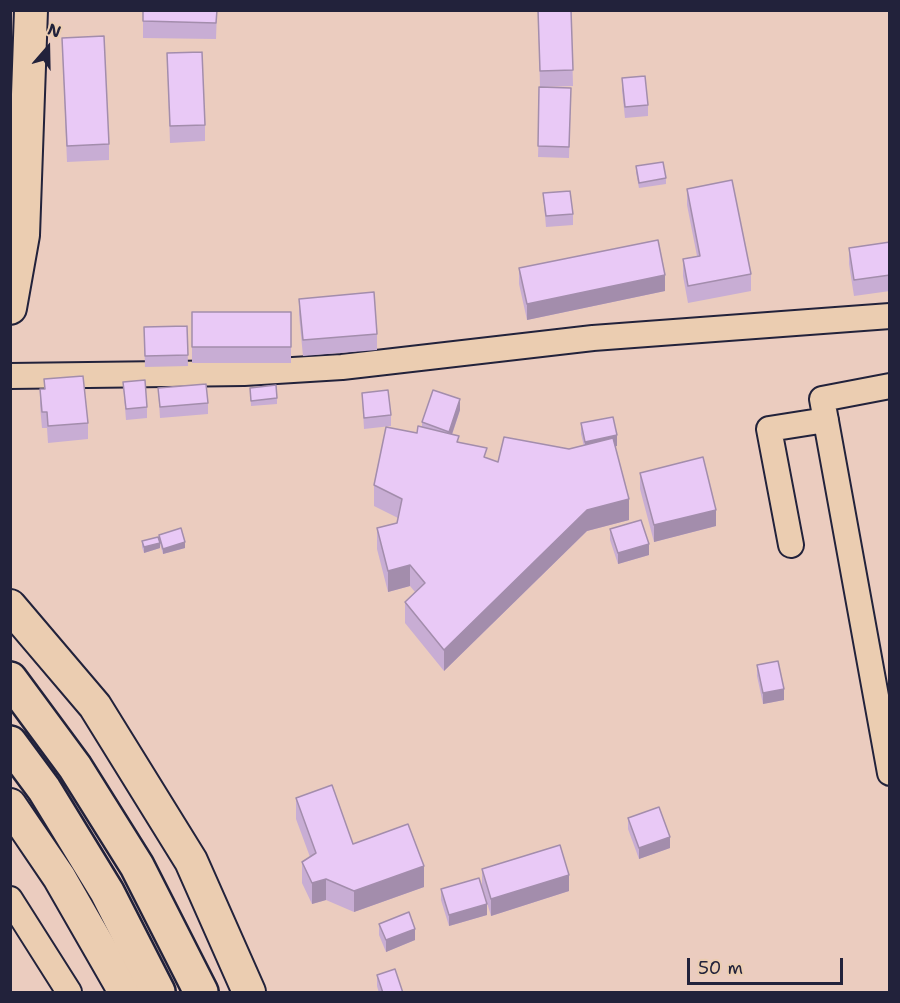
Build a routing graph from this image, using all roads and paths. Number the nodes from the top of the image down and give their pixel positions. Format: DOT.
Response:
graph roads {
  1 [pos="31,10"];
  2 [pos="10,308"];
  3 [pos="890,316"];
  4 [pos="10,376"];
  5 [pos="890,386"];
  6 [pos="826,420"];
  7 [pos="791,545"];
  8 [pos="10,606"];
  9 [pos="10,679"];
  10 [pos="10,743"];
  11 [pos="890,773"];
  12 [pos="10,805"];
  13 [pos="10,899"];
  14 [pos="195,978"];
  15 [pos="146,989"];
  16 [pos="69,993"];
  17 [pos="249,993"];
  1 -- 2 [label="main road"];
  3 -- 4 [label="street"];
  5 -- 6 [label="street"];
  6 -- 7 [label="street"];
  6 -- 11 [label="street"];
  8 -- 17 [label="main road"];
  9 -- 14 [label="highway"];
  10 -- 15 [label="highway"];
  12 -- 15 [label="main road"];
  13 -- 16 [label="street"];
}
